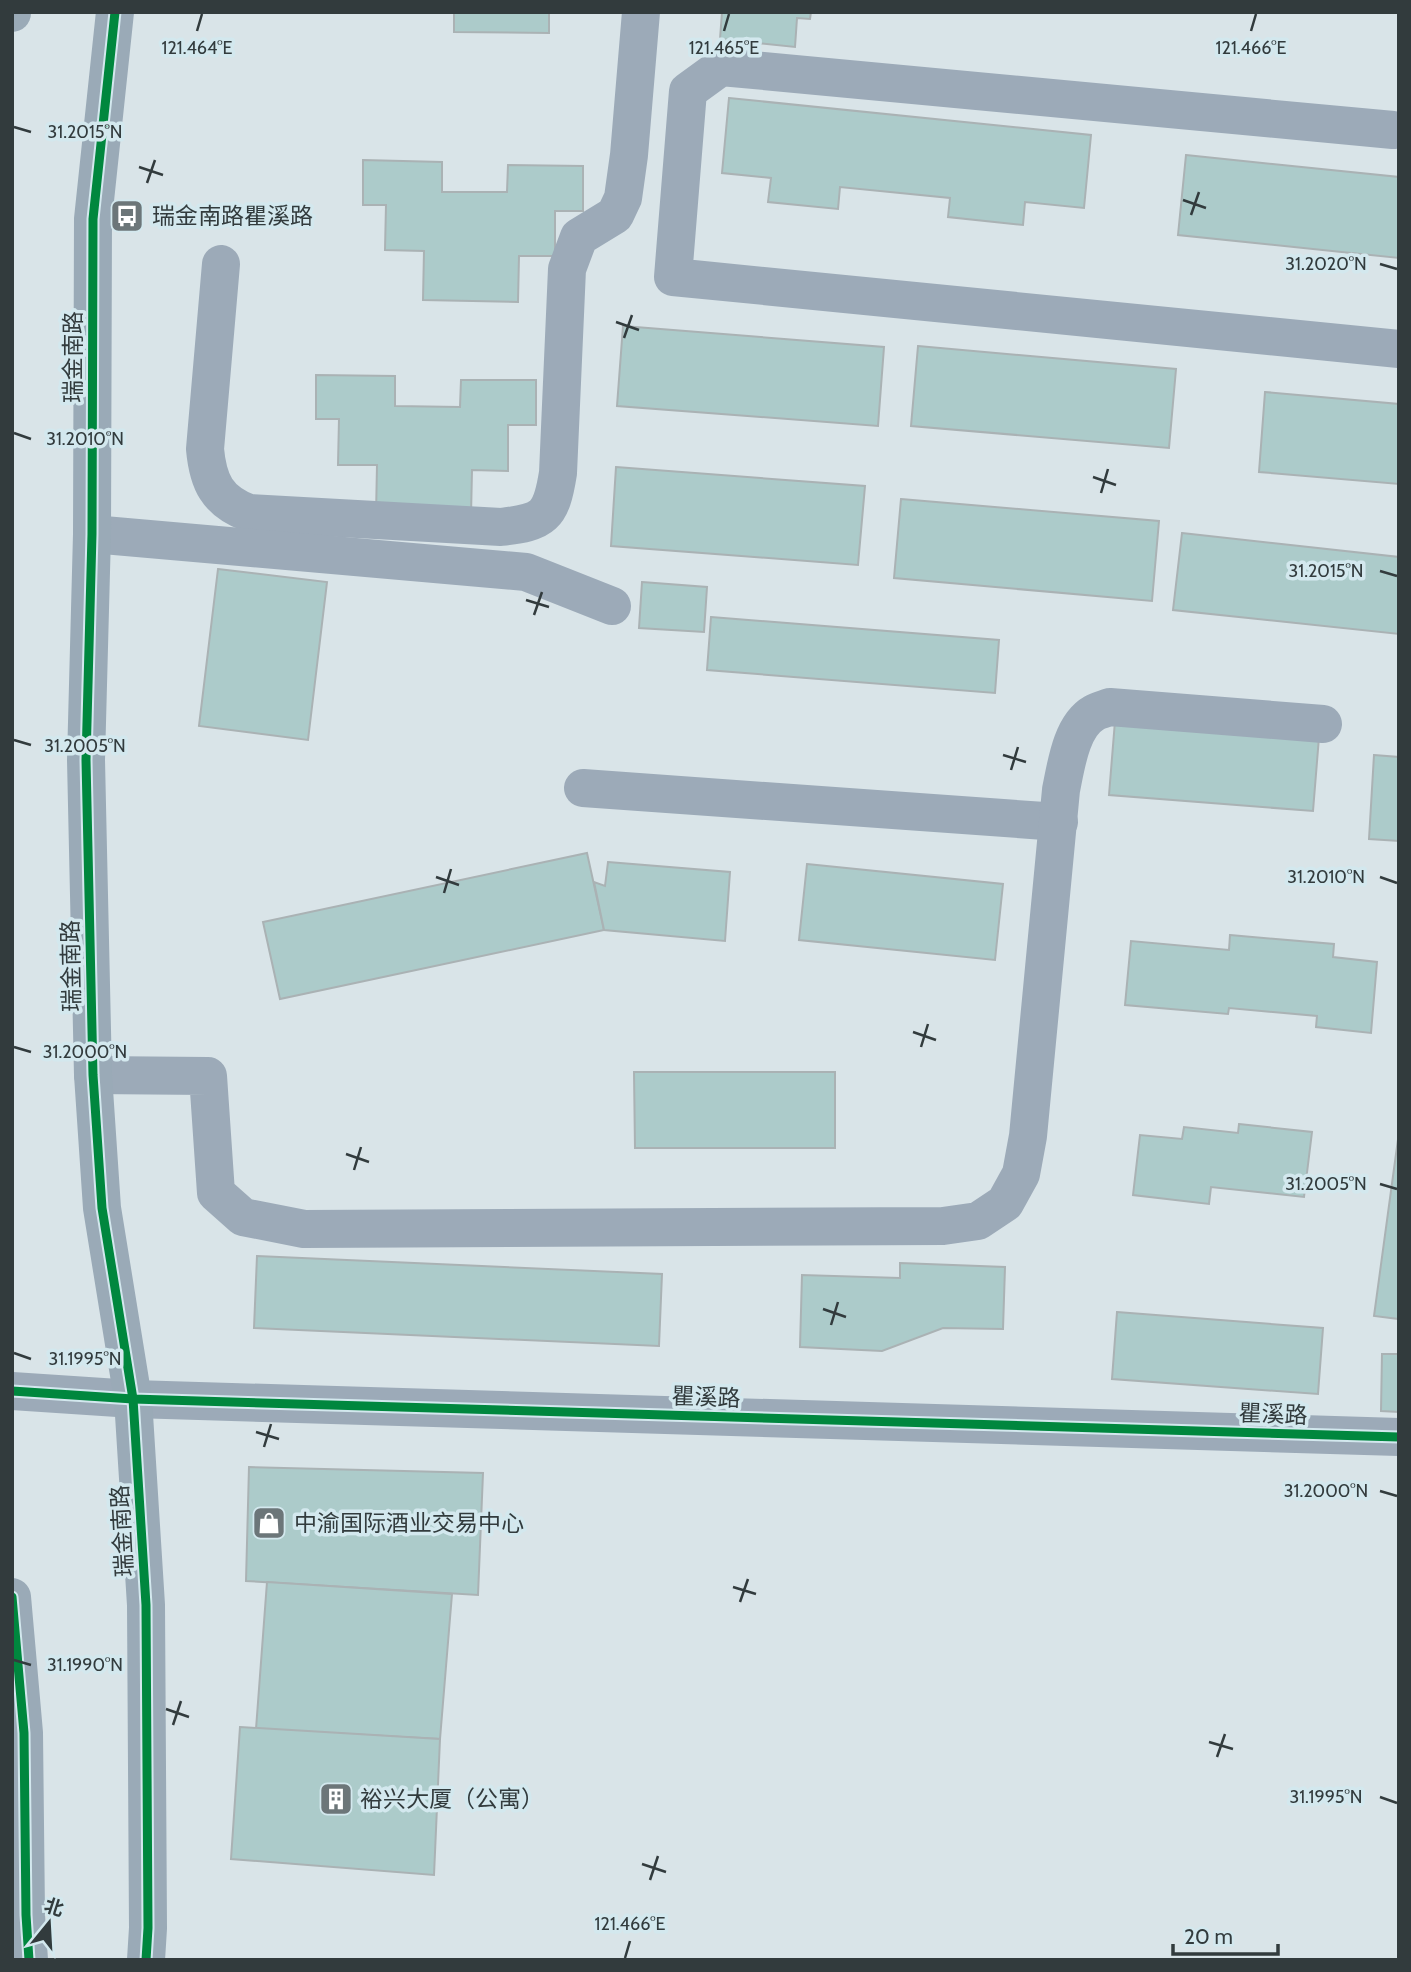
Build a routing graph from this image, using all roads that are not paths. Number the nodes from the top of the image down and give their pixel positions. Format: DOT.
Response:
graph roads {
  1 [pos="115,12"];
  2 [pos="640,12"];
  3 [pos="1393,130"];
  4 [pos="221,264"];
  5 [pos="1399,349"];
  6 [pos="92,534"];
  7 [pos="612,606"];
  8 [pos="1323,724"];
  9 [pos="583,788"];
  10 [pos="1059,822"];
  11 [pos="93,1075"];
  12 [pos="12,1391"];
  13 [pos="133,1399"];
  14 [pos="1399,1437"];
  15 [pos="12,1597"];
  16 [pos="18,1732"];
  17 [pos="29,1960"];
  18 [pos="146,1960"];
  1 -- 6 [label="main road, 瑞金南路"];
  2 -- 4 [label="street"];
  3 -- 5 [label="street"];
  6 -- 7 [label="street"];
  6 -- 11 [label="main road, 瑞金南路"];
  8 -- 10 [label="street"];
  9 -- 10 [label="street"];
  10 -- 11 [label="street"];
  11 -- 13 [label="main road, 瑞金南路"];
  12 -- 13 [label="street, 瞿溪路"];
  13 -- 14 [label="street, 瞿溪路"];
  13 -- 18 [label="main road, 瑞金南路"];
  15 -- 16 [label="main road"];
  16 -- 17 [label="main road"];
}
